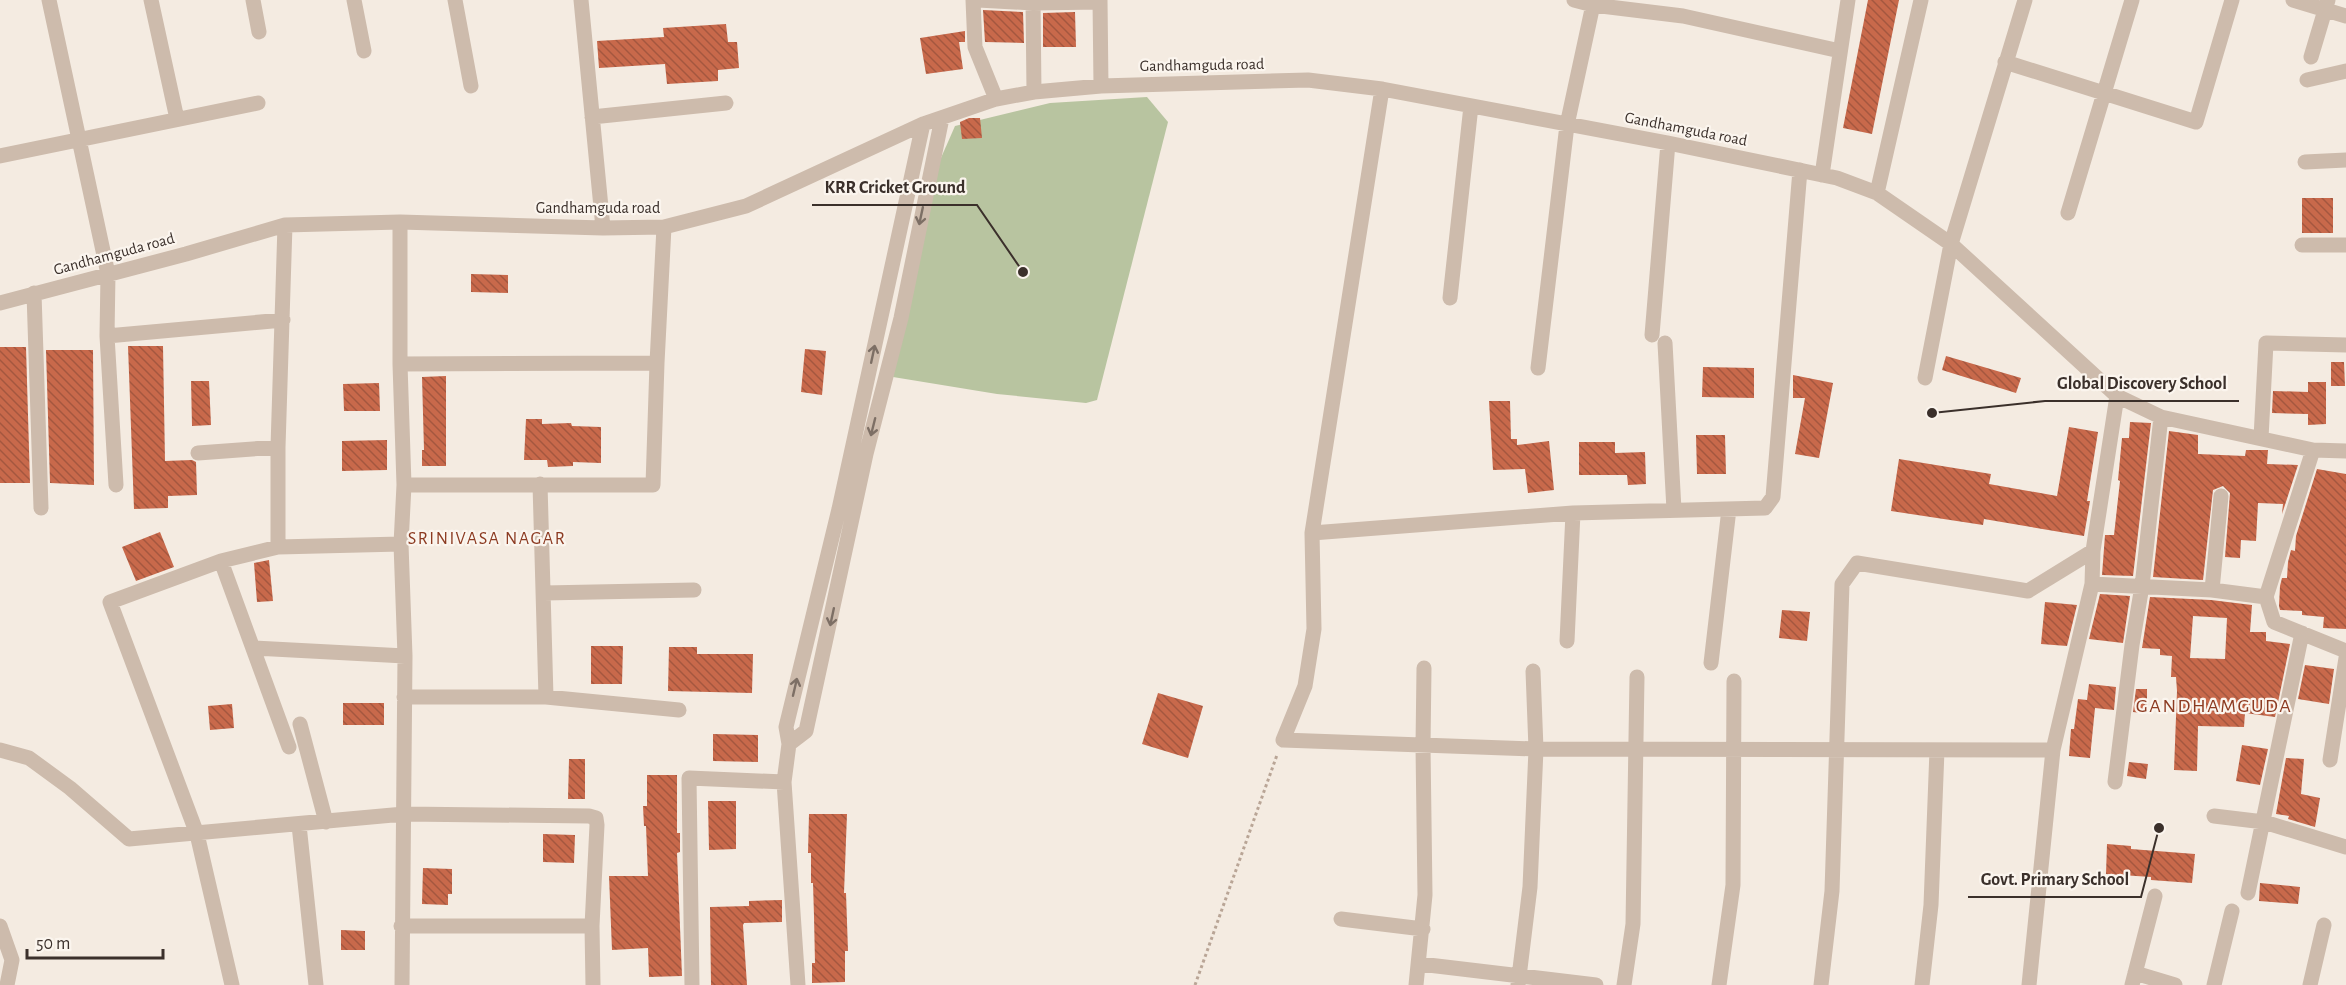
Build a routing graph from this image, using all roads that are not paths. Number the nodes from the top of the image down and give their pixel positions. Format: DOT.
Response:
graph roads {
  1 [pos="49,0"];
  2 [pos="151,0"];
  3 [pos="253,0"];
  4 [pos="354,0"];
  5 [pos="455,0"];
  6 [pos="581,0"];
  7 [pos="973,0"];
  8 [pos="978,0"];
  9 [pos="1574,0"];
  10 [pos="1686,0"];
  11 [pos="1848,0"];
  12 [pos="1922,0"];
  13 [pos="2025,0"];
  14 [pos="2132,0"];
  15 [pos="2232,0"];
  16 [pos="2293,0"];
  17 [pos="1033,1"];
  18 [pos="1100,1"];
  19 [pos="1594,3"];
  20 [pos="2327,5"];
  21 [pos="1683,16"];
  22 [pos="2346,16"];
  23 [pos="259,32"];
  24 [pos="364,51"];
  25 [pos="1840,51"];
  26 [pos="2311,57"];
  27 [pos="2005,62"];
  28 [pos="2346,71"];
  29 [pos="2307,80"];
  30 [pos="471,86"];
  31 [pos="1101,86"];
  32 [pos="1382,89"];
  33 [pos="1034,92"];
  34 [pos="2104,93"];
  35 [pos="996,99"];
  36 [pos="258,102"];
  37 [pos="726,103"];
  38 [pos="1471,106"];
  39 [pos="592,117"];
  40 [pos="942,118"];
  41 [pos="177,119"];
  42 [pos="923,124"];
  43 [pos="1567,125"];
  44 [pos="78,138"];
  45 [pos="1668,143"];
  46 [pos="0,156"];
  47 [pos="2346,160"];
  48 [pos="2305,162"];
  49 [pos="1800,170"];
  50 [pos="1822,175"];
  51 [pos="1877,193"];
  52 [pos="2068,213"];
  53 [pos="400,222"];
  54 [pos="285,225"];
  55 [pos="664,227"];
  56 [pos="603,228"];
  57 [pos="1951,244"];
  58 [pos="2302,245"];
  59 [pos="2346,245"];
  60 [pos="108,274"];
  61 [pos="34,293"];
  62 [pos="1450,298"];
  63 [pos="0,303"];
  64 [pos="283,320"];
  65 [pos="1652,335"];
  66 [pos="107,336"];
  67 [pos="1665,344"];
  68 [pos="2346,345"];
  69 [pos="657,363"];
  70 [pos="400,364"];
  71 [pos="1538,368"];
  72 [pos="1925,378"];
  73 [pos="2117,396"];
  74 [pos="863,397"];
  75 [pos="880,401"];
  76 [pos="2161,417"];
  77 [pos="2261,438"];
  78 [pos="278,447"];
  79 [pos="2313,450"];
  80 [pos="2346,451"];
  81 [pos="198,453"];
  82 [pos="540,484"];
  83 [pos="116,485"];
  84 [pos="404,485"];
  85 [pos="851,487"];
  86 [pos="2221,496"];
  87 [pos="40,508"];
  88 [pos="1728,509"];
  89 [pos="1674,510"];
  90 [pos="1573,513"];
  91 [pos="1312,533"];
  92 [pos="401,544"];
  93 [pos="278,547"];
  94 [pos="2093,551"];
  95 [pos="221,561"];
  96 [pos="823,570"];
  97 [pos="840,577"];
  98 [pos="2092,584"];
  99 [pos="2142,586"];
  100 [pos="694,590"];
  101 [pos="2212,590"];
  102 [pos="544,593"];
  103 [pos="2266,597"];
  104 [pos="2302,633"];
  105 [pos="1567,641"];
  106 [pos="254,648"];
  107 [pos="2346,651"];
  108 [pos="405,656"];
  109 [pos="2346,658"];
  110 [pos="1710,663"];
  111 [pos="1424,668"];
  112 [pos="1533,671"];
  113 [pos="1637,677"];
  114 [pos="1734,681"];
  115 [pos="404,697"];
  116 [pos="546,697"];
  117 [pos="679,710"];
  118 [pos="300,724"];
  119 [pos="789,744"];
  120 [pos="1423,746"];
  121 [pos="289,747"];
  122 [pos="1536,749"];
  123 [pos="0,750"];
  124 [pos="1636,750"];
  125 [pos="1733,750"];
  126 [pos="1937,750"];
  127 [pos="2053,750"];
  128 [pos="1836,751"];
  129 [pos="2330,760"];
  130 [pos="784,782"];
  131 [pos="2115,782"];
  132 [pos="404,814"];
  133 [pos="2214,816"];
  134 [pos="326,822"];
  135 [pos="2264,822"];
  136 [pos="299,825"];
  137 [pos="197,834"];
  138 [pos="2346,847"];
  139 [pos="2248,893"];
  140 [pos="2155,896"];
  141 [pos="2232,910"];
  142 [pos="1341,919"];
  143 [pos="2324,925"];
  144 [pos="0,926"];
  145 [pos="401,926"];
  146 [pos="592,926"];
  147 [pos="1423,929"];
  148 [pos="1420,964"];
  149 [pos="2133,979"];
  150 [pos="1518,980"];
  151 [pos="7,985"];
  152 [pos="231,985"];
  153 [pos="316,985"];
  154 [pos="402,985"];
  155 [pos="593,985"];
  156 [pos="692,985"];
  157 [pos="798,985"];
  158 [pos="1416,985"];
  159 [pos="1596,985"];
  160 [pos="1624,985"];
  161 [pos="1719,985"];
  162 [pos="1821,985"];
  163 [pos="1922,985"];
  164 [pos="2029,985"];
  165 [pos="2175,985"];
  166 [pos="2214,985"];
  167 [pos="2310,985"];
  1 -- 44 [label="street"];
  2 -- 41 [label="street"];
  3 -- 23 [label="street"];
  4 -- 24 [label="street"];
  5 -- 30 [label="street"];
  6 -- 39 [label="street"];
  7 -- 35 [label="street"];
  8 -- 17 [label="street"];
  9 -- 19 [label="street"];
  10 -- 21 [label="street"];
  11 -- 25 [label="street"];
  12 -- 51 [label="street"];
  13 -- 27 [label="street"];
  14 -- 34 [label="street"];
  15 -- 34 [label="street"];
  16 -- 20 [label="street"];
  17 -- 18 [label="street"];
  17 -- 33 [label="street"];
  18 -- 31 [label="street"];
  19 -- 21 [label="street"];
  19 -- 43 [label="street"];
  20 -- 22 [label="street"];
  20 -- 26 [label="street"];
  21 -- 25 [label="street"];
  25 -- 50 [label="street"];
  27 -- 34 [label="street"];
  27 -- 57 [label="street"];
  28 -- 29 [label="street"];
  31 -- 32 [label="street, Gandhamguda road"];
  31 -- 33 [label="street, Gandhamguda road"];
  32 -- 38 [label="street, Gandhamguda road"];
  32 -- 91 [label="street"];
  33 -- 35 [label="street, Gandhamguda road"];
  34 -- 52 [label="street"];
  35 -- 40 [label="street, Gandhamguda road"];
  36 -- 41 [label="street"];
  37 -- 39 [label="street"];
  38 -- 43 [label="street, Gandhamguda road"];
  38 -- 62 [label="street"];
  39 -- 56 [label="street"];
  40 -- 42 [label="street, Gandhamguda road"];
  40 -- 75 [label="street, one-way"];
  41 -- 44 [label="street"];
  42 -- 55 [label="street, Gandhamguda road"];
  74 -- 42 [label="street, one-way"];
  43 -- 45 [label="street, Gandhamguda road"];
  43 -- 71 [label="street"];
  44 -- 46 [label="street"];
  44 -- 60 [label="street"];
  45 -- 49 [label="street, Gandhamguda road"];
  45 -- 65 [label="street"];
  47 -- 48 [label="street"];
  49 -- 50 [label="street, Gandhamguda road"];
  49 -- 88 [label="street"];
  50 -- 51 [label="street, Gandhamguda road"];
  51 -- 57 [label="street, Gandhamguda road"];
  53 -- 54 [label="street, Gandhamguda road"];
  53 -- 56 [label="street, Gandhamguda road"];
  53 -- 70 [label="street"];
  54 -- 60 [label="street, Gandhamguda road"];
  54 -- 64 [label="street"];
  55 -- 56 [label="street, Gandhamguda road"];
  55 -- 69 [label="street"];
  57 -- 72 [label="street"];
  57 -- 73 [label="street, Gandhamguda road"];
  58 -- 59 [label="street"];
  60 -- 61 [label="street, Gandhamguda road"];
  60 -- 66 [label="street"];
  61 -- 63 [label="street, Gandhamguda road"];
  61 -- 87 [label="street"];
  64 -- 66 [label="street"];
  64 -- 78 [label="street"];
  66 -- 83 [label="street"];
  67 -- 89 [label="street"];
  68 -- 77 [label="street"];
  69 -- 70 [label="street"];
  69 -- 82 [label="street"];
  70 -- 84 [label="street"];
  73 -- 76 [label="street, Gandhamguda road"];
  73 -- 94 [label="street"];
  74 -- 75 [label="street"];
  74 -- 85 [label="street"];
  75 -- 85 [label="street, one-way"];
  76 -- 77 [label="street, Gandhamguda road"];
  76 -- 99 [label="street"];
  77 -- 79 [label="street, Gandhamguda road"];
  78 -- 81 [label="street"];
  78 -- 93 [label="street"];
  79 -- 80 [label="street, Gandhamguda road"];
  79 -- 103 [label="street"];
  82 -- 84 [label="street"];
  82 -- 102 [label="street"];
  84 -- 92 [label="street"];
  85 -- 96 [label="street"];
  85 -- 97 [label="street"];
  86 -- 101 [label="street"];
  88 -- 89 [label="street"];
  88 -- 110 [label="street"];
  89 -- 90 [label="street"];
  90 -- 91 [label="street"];
  90 -- 105 [label="street"];
  91 -- 120 [label="street"];
  92 -- 93 [label="street"];
  92 -- 108 [label="street"];
  93 -- 95 [label="street"];
  94 -- 98 [label="street"];
  94 -- 128 [label="street"];
  95 -- 106 [label="street"];
  95 -- 137 [label="street"];
  96 -- 97 [label="street"];
  119 -- 96 [label="street, one-way"];
  97 -- 119 [label="street, one-way"];
  98 -- 99 [label="street"];
  98 -- 127 [label="street"];
  99 -- 101 [label="street"];
  99 -- 131 [label="street"];
  100 -- 102 [label="street"];
  101 -- 103 [label="street"];
  102 -- 116 [label="street"];
  103 -- 104 [label="street"];
  104 -- 107 [label="street"];
  104 -- 135 [label="street"];
  106 -- 108 [label="street"];
  106 -- 121 [label="street"];
  108 -- 115 [label="street"];
  109 -- 129 [label="street"];
  111 -- 120 [label="street"];
  112 -- 122 [label="street"];
  113 -- 124 [label="street"];
  114 -- 125 [label="street"];
  115 -- 116 [label="street"];
  115 -- 132 [label="street"];
  116 -- 117 [label="street"];
  118 -- 134 [label="street"];
  119 -- 130 [label="street"];
  120 -- 122 [label="street"];
  120 -- 147 [label="street"];
  122 -- 124 [label="street"];
  122 -- 150 [label="street"];
  123 -- 137 [label="street"];
  124 -- 125 [label="street"];
  124 -- 160 [label="street"];
  125 -- 128 [label="street"];
  125 -- 161 [label="street"];
  126 -- 127 [label="street"];
  126 -- 128 [label="street"];
  126 -- 163 [label="street"];
  127 -- 164 [label="street"];
  128 -- 162 [label="street"];
  130 -- 156 [label="street"];
  130 -- 157 [label="street"];
  132 -- 134 [label="street"];
  132 -- 145 [label="street"];
  132 -- 146 [label="street"];
  133 -- 135 [label="street"];
  134 -- 136 [label="street"];
  135 -- 138 [label="street"];
  135 -- 139 [label="street"];
  136 -- 137 [label="street"];
  136 -- 153 [label="street"];
  137 -- 152 [label="street"];
  140 -- 149 [label="street"];
  141 -- 166 [label="street"];
  142 -- 147 [label="street"];
  143 -- 167 [label="street"];
  144 -- 151 [label="street"];
  145 -- 146 [label="street"];
  145 -- 154 [label="street"];
  146 -- 155 [label="street"];
  147 -- 148 [label="street"];
  148 -- 150 [label="street"];
  148 -- 158 [label="street"];
  149 -- 165 [label="street"];
  150 -- 159 [label="street"];
}
